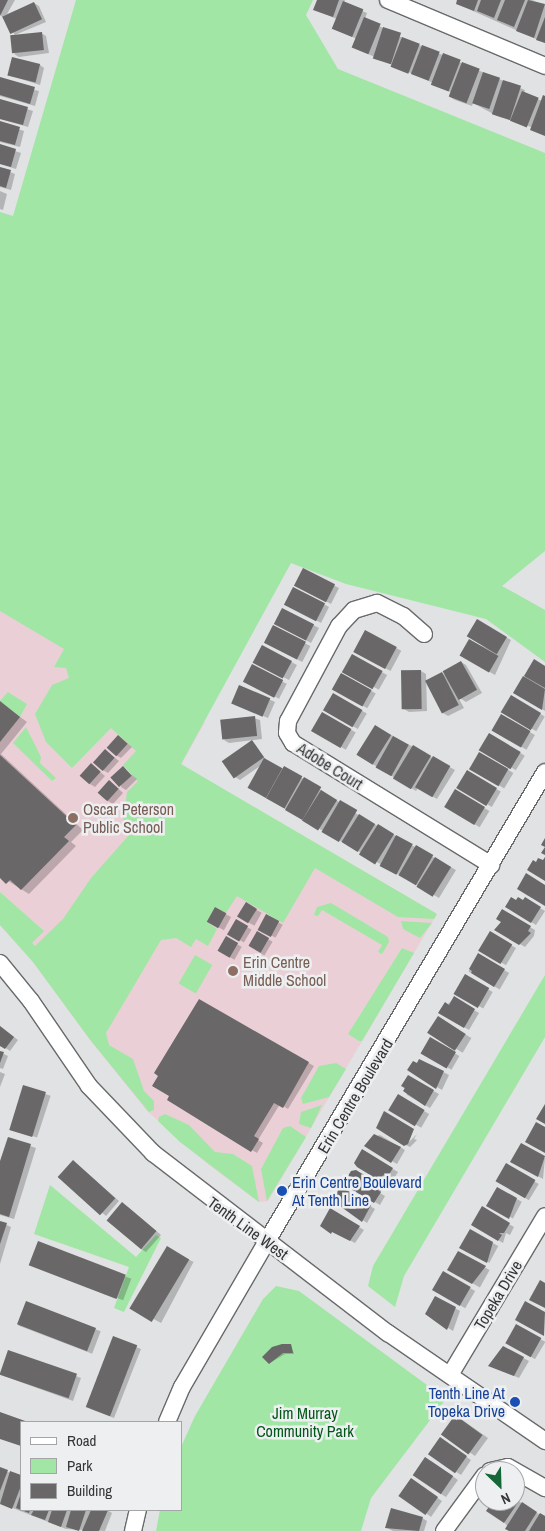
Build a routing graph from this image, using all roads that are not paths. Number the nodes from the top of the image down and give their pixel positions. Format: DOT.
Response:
graph roads {
  1 [pos="388,0"];
  2 [pos="545,66"];
  3 [pos="424,634"];
  4 [pos="545,772"];
  5 [pos="491,865"];
  6 [pos="0,964"];
  7 [pos="545,1216"];
  8 [pos="266,1242"];
  9 [pos="450,1375"];
  10 [pos="167,1421"];
  11 [pos="545,1441"];
  12 [pos="525,1477"];
  13 [pos="545,1488"];
  14 [pos="475,1489"];
  15 [pos="138,1511"];
  16 [pos="133,1531"];
  17 [pos="444,1531"];
  1 -- 2 [label="street"];
  3 -- 5 [label="street, Adobe Court"];
  4 -- 5 [label="street, Erin Centre Boulevard"];
  5 -- 8 [label="street, Erin Centre Boulevard"];
  6 -- 8 [label="street, Tenth Line West"];
  7 -- 9 [label="street, Topeka Drive"];
  8 -- 9 [label="street, Tenth Line West"];
  8 -- 10 [label="street, Erin Centre Boulevard"];
  9 -- 11 [label="street, Tenth Line West"];
  12 -- 13 [label="street"];
  14 -- 17 [label="street"];
  15 -- 16 [label="street"];
}
